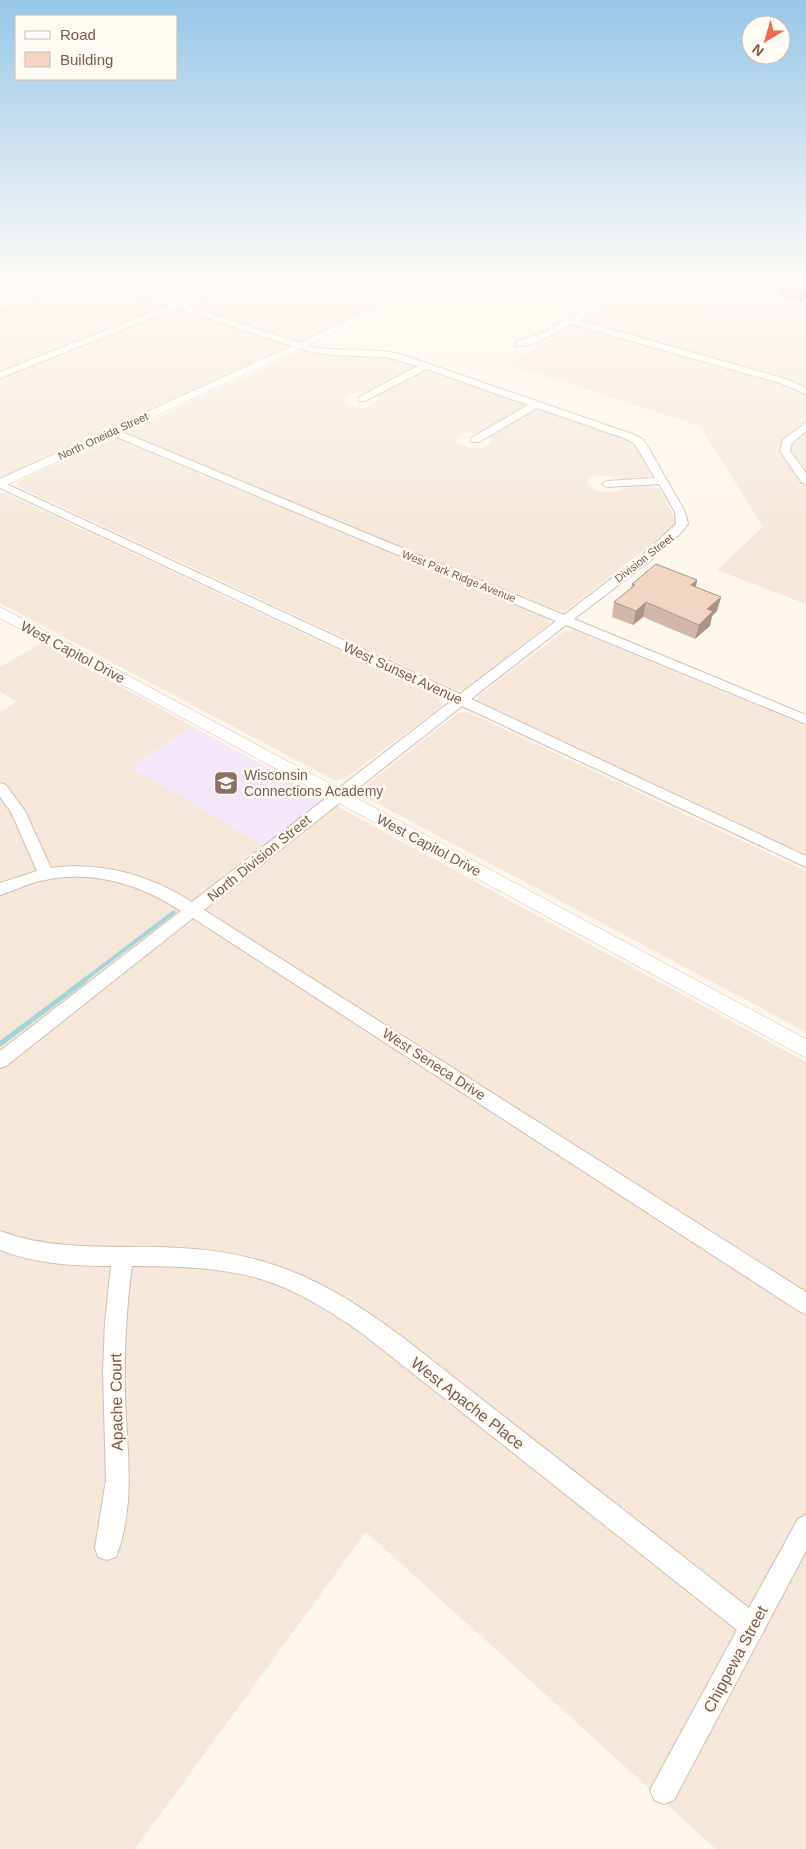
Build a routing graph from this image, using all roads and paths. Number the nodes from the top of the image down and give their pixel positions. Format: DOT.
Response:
graph roads {
  1 [pos="32,362"];
  2 [pos="265,362"];
  3 [pos="414,362"];
  4 [pos="717,362"];
  5 [pos="426,366"];
  6 [pos="0,375"];
  7 [pos="806,391"];
  8 [pos="362,399"];
  9 [pos="536,404"];
  10 [pos="806,426"];
  11 [pos="113,432"];
  12 [pos="475,440"];
  13 [pos="661,481"];
  14 [pos="806,481"];
  15 [pos="1,484"];
  16 [pos="607,484"];
  17 [pos="0,612"];
  18 [pos="566,620"];
  19 [pos="461,700"];
  20 [pos="806,720"];
  21 [pos="1,788"];
  22 [pos="338,795"];
  23 [pos="806,862"];
  24 [pos="46,874"];
  25 [pos="0,889"];
  26 [pos="194,910"];
  27 [pos="806,1049"];
  28 [pos="0,1061"];
  29 [pos="0,1240"];
  30 [pos="123,1256"];
  31 [pos="806,1304"];
  32 [pos="806,1527"];
  33 [pos="107,1548"];
  34 [pos="752,1626"];
  35 [pos="664,1790"];
  1 -- 6 [label="street"];
  2 -- 11 [label="street, North Oneida Street"];
  3 -- 5 [label="street"];
  4 -- 7 [label="street"];
  5 -- 8 [label="street"];
  5 -- 9 [label="street"];
  9 -- 12 [label="street"];
  9 -- 13 [label="street"];
  10 -- 14 [label="street"];
  11 -- 15 [label="street, North Oneida Street"];
  11 -- 18 [label="street, West Park Ridge Avenue"];
  13 -- 16 [label="street"];
  13 -- 18 [label="street, Division Street"];
  15 -- 19 [label="street, West Sunset Avenue"];
  17 -- 22 [label="street, West Capitol Drive"];
  18 -- 19 [label="street, North Division Street"];
  18 -- 20 [label="street, West Park Ridge Avenue"];
  19 -- 22 [label="street, North Division Street"];
  19 -- 23 [label="street, West Sunset Avenue"];
  21 -- 24 [label="street"];
  22 -- 26 [label="street, North Division Street"];
  22 -- 27 [label="street, West Capitol Drive"];
  24 -- 25 [label="street, West Seneca Drive"];
  24 -- 26 [label="street, West Seneca Drive"];
  26 -- 28 [label="street, North Division Street"];
  26 -- 31 [label="street, West Seneca Drive"];
  29 -- 30 [label="street, West Apache Place"];
  30 -- 33 [label="street, Apache Court"];
  30 -- 34 [label="street, West Apache Place"];
  32 -- 34 [label="street, Chippewa Street"];
  34 -- 35 [label="street, Chippewa Street"];
}
